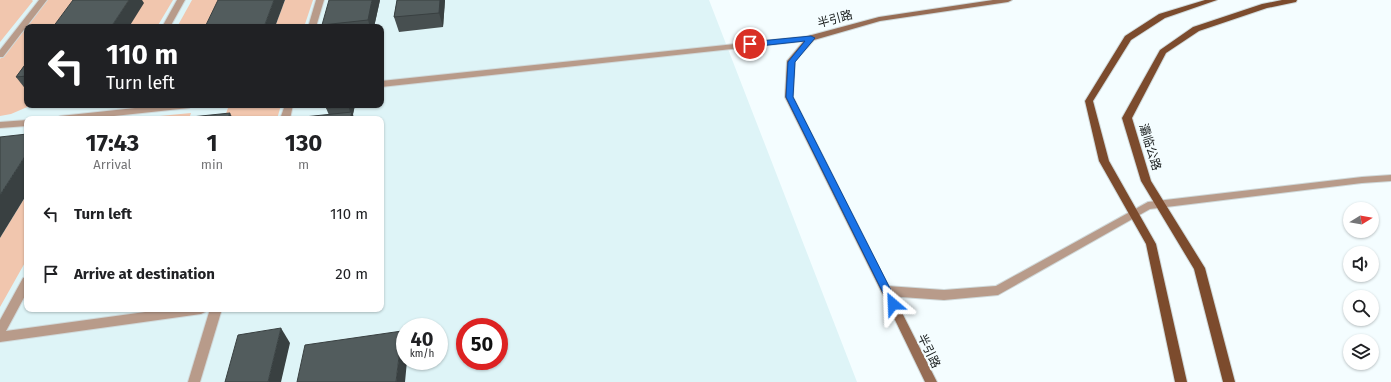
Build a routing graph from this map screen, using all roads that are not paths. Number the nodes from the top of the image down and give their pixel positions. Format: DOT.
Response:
graph roads {
  1 [pos="43,0"];
  2 [pos="181,0"];
  3 [pos="320,0"];
  4 [pos="1008,0"];
  5 [pos="1213,0"];
  6 [pos="1293,0"];
  7 [pos="24,24"];
  8 [pos="24,24"];
  9 [pos="168,24"];
  10 [pos="313,24"];
  11 [pos="811,38"];
  12 [pos="0,55"];
  13 [pos="384,84"];
  14 [pos="159,108"];
  15 [pos="119,112"];
  16 [pos="85,116"];
  17 [pos="24,122"];
  18 [pos="0,125"];
  19 [pos="1391,178"];
  20 [pos="1160,205"];
  21 [pos="1134,214"];
  22 [pos="24,287"];
  23 [pos="887,290"];
  24 [pos="179,312"];
  25 [pos="215,312"];
  26 [pos="0,331"];
  27 [pos="0,337"];
  28 [pos="194,382"];
  29 [pos="931,382"];
  30 [pos="1181,382"];
  31 [pos="1229,382"];
  1 -- 7 [label="street"];
  2 -- 9 [label="street"];
  3 -- 10 [label="street"];
  4 -- 11 [label="main road, 半引路"];
  5 -- 21 [label="main road"];
  6 -- 20 [label="main road, 灞临公路"];
  8 -- 12 [label="street"];
  11 -- 13 [label="street"];
  11 -- 23 [label="main road, 半引路"];
  14 -- 15 [label="street"];
  15 -- 16 [label="street"];
  17 -- 18 [label="street"];
  19 -- 20 [label="street"];
  20 -- 21 [label="street"];
  20 -- 31 [label="main road, 灞临公路"];
  21 -- 23 [label="street"];
  21 -- 30 [label="main road"];
  22 -- 26 [label="street"];
  23 -- 29 [label="main road, 半引路"];
  24 -- 27 [label="street"];
  25 -- 28 [label="street"];
}
